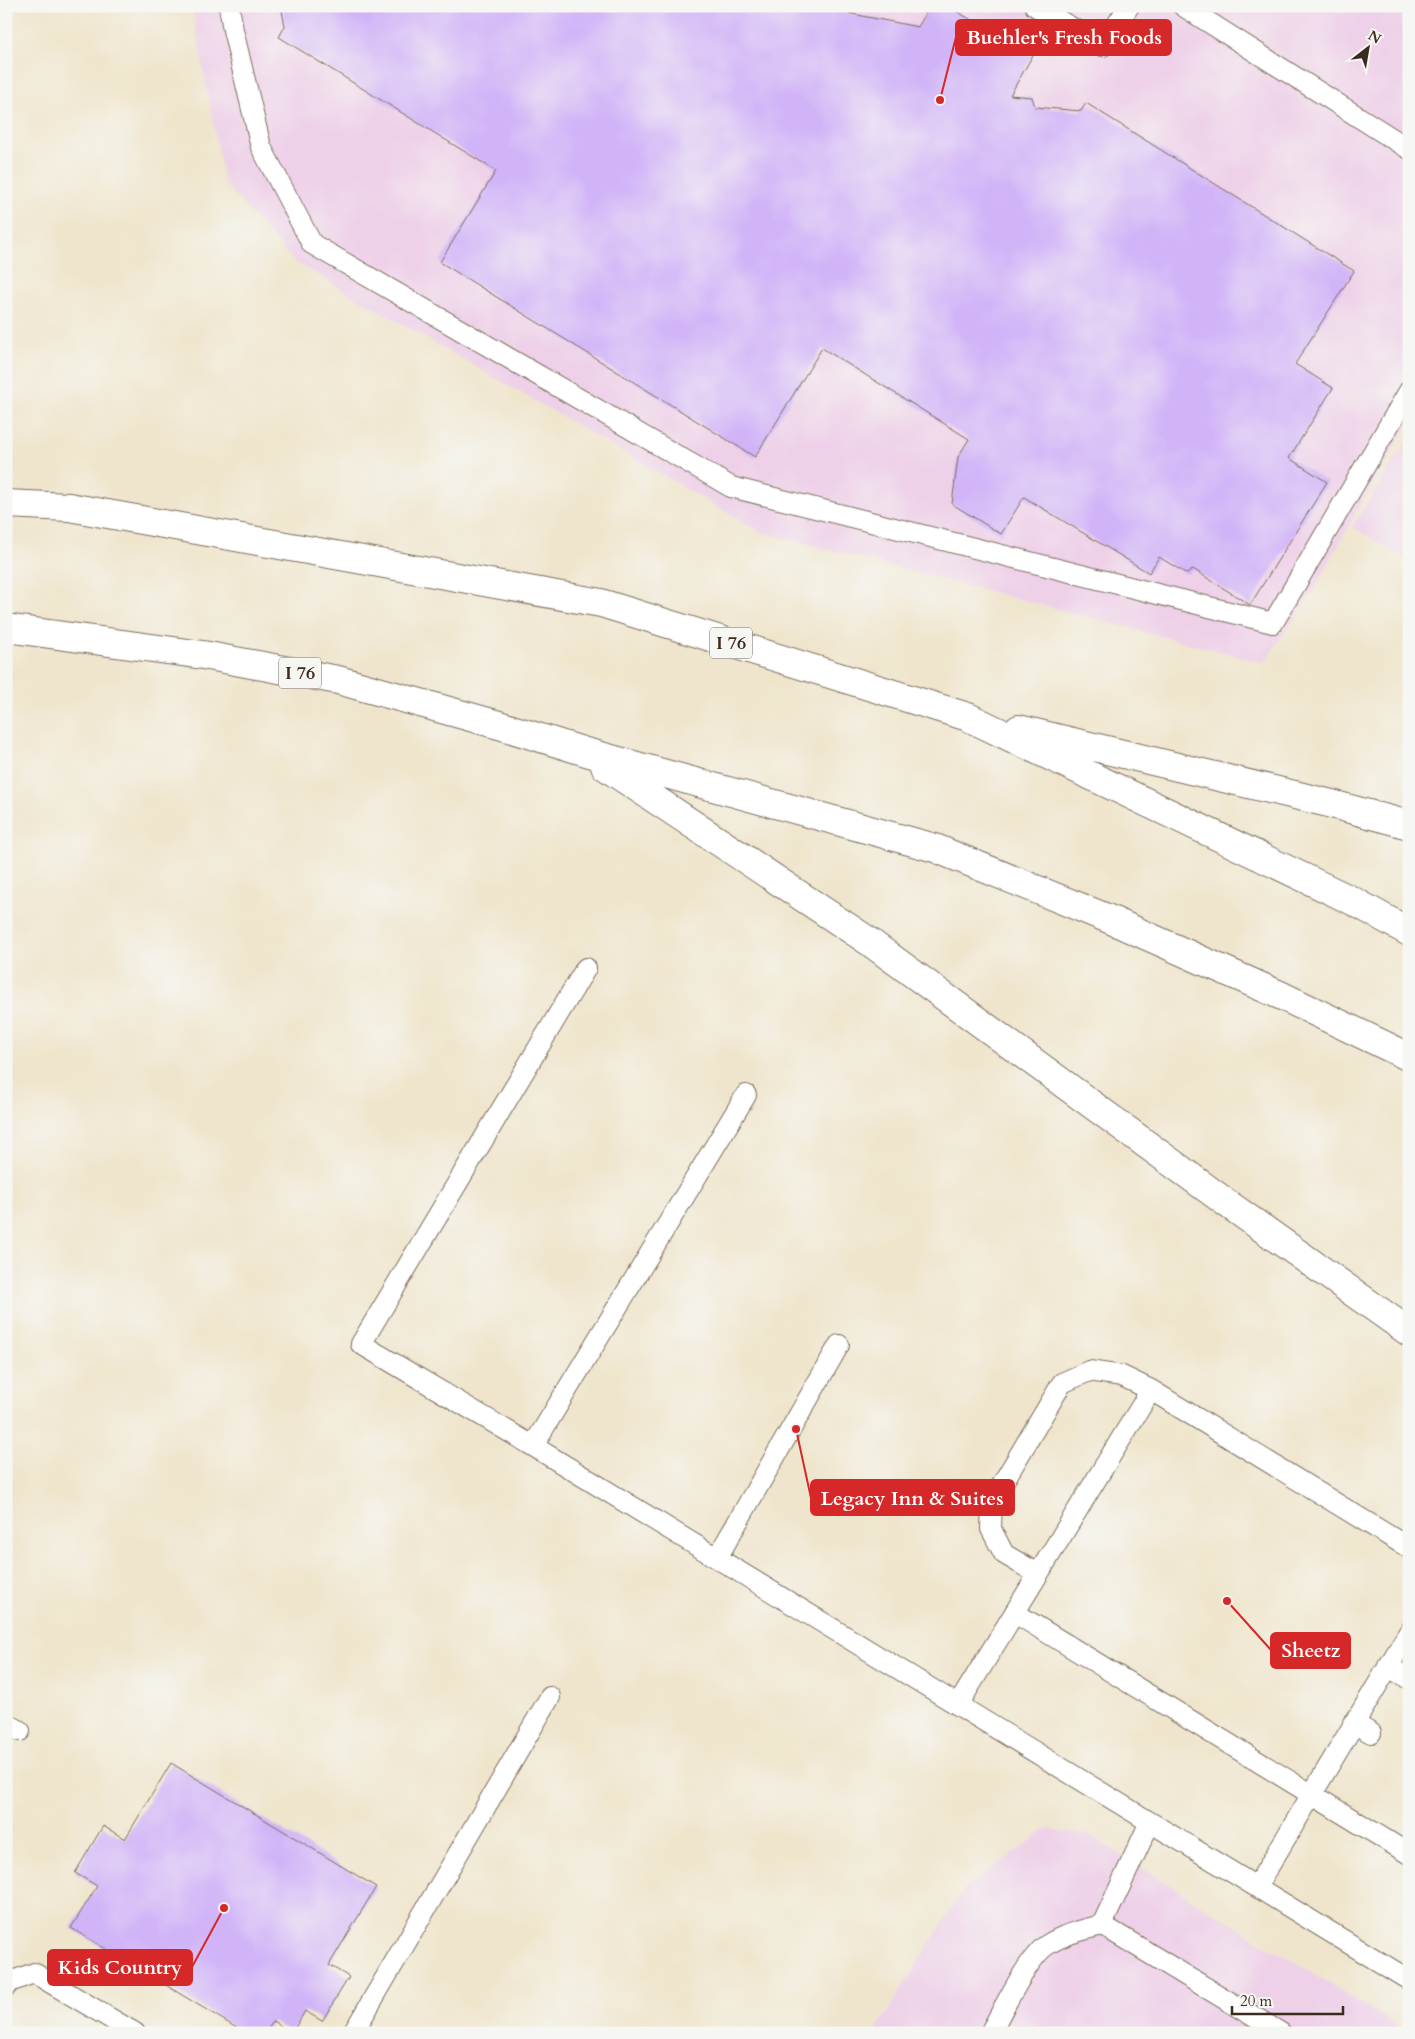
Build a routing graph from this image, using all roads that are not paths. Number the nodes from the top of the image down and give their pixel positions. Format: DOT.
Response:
graph roads {
  1 [pos="229,6"];
  2 [pos="1035,6"];
  3 [pos="1129,6"];
  4 [pos="1183,6"];
  5 [pos="1409,149"];
  6 [pos="1409,391"];
  7 [pos="6,504"];
  8 [pos="6,628"];
  9 [pos="968,717"];
  10 [pos="586,752"];
  11 [pos="1409,824"];
  12 [pos="1409,932"];
  13 [pos="586,968"];
  14 [pos="1409,1057"];
  15 [pos="746,1095"];
  16 [pos="1409,1332"];
  17 [pos="839,1345"];
  18 [pos="1151,1390"];
  19 [pos="533,1446"];
  20 [pos="1409,1548"];
  21 [pos="717,1558"];
  22 [pos="1038,1574"];
  23 [pos="1015,1613"];
  24 [pos="1409,1632"];
  25 [pos="1388,1666"];
  26 [pos="1405,1677"];
  27 [pos="550,1697"];
  28 [pos="958,1705"];
  29 [pos="1353,1723"];
  30 [pos="1371,1733"];
  31 [pos="1310,1794"];
  32 [pos="1150,1822"];
  33 [pos="1409,1854"];
  34 [pos="1257,1886"];
  35 [pos="1102,1925"];
  36 [pos="1409,1980"];
  37 [pos="6,1987"];
  38 [pos="135,2033"];
  39 [pos="353,2033"];
  40 [pos="990,2033"];
  41 [pos="1281,2033"];
  1 -- 6 [label="lane"];
  2 -- 3 [label="lane"];
  4 -- 5 [label="lane"];
  7 -- 9 [label="highway, I 76"];
  8 -- 10 [label="highway, I 76"];
  9 -- 11 [label="highway"];
  9 -- 12 [label="highway, I 76"];
  10 -- 14 [label="highway, I 76"];
  10 -- 16 [label="highway"];
  13 -- 19 [label="lane"];
  15 -- 19 [label="lane"];
  17 -- 21 [label="lane"];
  18 -- 20 [label="lane"];
  18 -- 22 [label="lane"];
  18 -- 22 [label="lane"];
  19 -- 21 [label="lane"];
  21 -- 28 [label="lane"];
  22 -- 23 [label="lane"];
  23 -- 28 [label="lane"];
  23 -- 31 [label="lane"];
  24 -- 25 [label="lane"];
  25 -- 26 [label="lane"];
  25 -- 29 [label="lane"];
  27 -- 39 [label="lane"];
  28 -- 32 [label="lane"];
  29 -- 30 [label="lane"];
  29 -- 31 [label="lane"];
  31 -- 33 [label="lane"];
  31 -- 34 [label="lane"];
  32 -- 34 [label="lane"];
  32 -- 35 [label="lane"];
  34 -- 36 [label="lane"];
  35 -- 40 [label="lane"];
  35 -- 41 [label="lane"];
  37 -- 38 [label="lane"];
}
